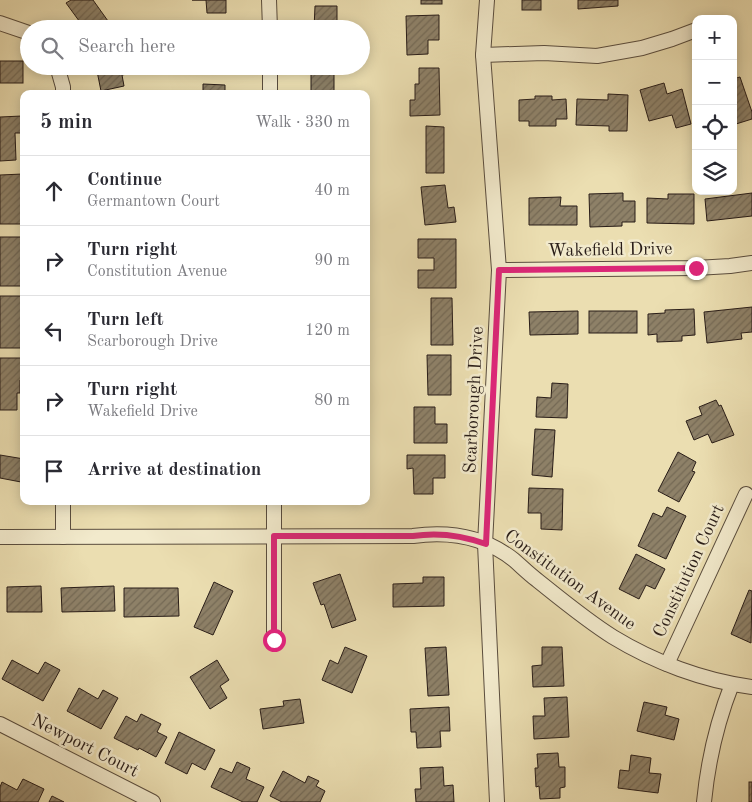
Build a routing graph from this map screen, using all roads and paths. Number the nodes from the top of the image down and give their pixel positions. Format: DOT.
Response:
graph roads {
  1 [pos="269,0"];
  2 [pos="487,0"];
  3 [pos="270,20"];
  4 [pos="0,23"];
  5 [pos="20,30"];
  6 [pos="692,32"];
  7 [pos="484,55"];
  8 [pos="59,75"];
  9 [pos="270,75"];
  10 [pos="62,90"];
  11 [pos="270,90"];
  12 [pos="752,263"];
  13 [pos="499,270"];
  14 [pos="746,494"];
  15 [pos="63,505"];
  16 [pos="274,505"];
  17 [pos="274,536"];
  18 [pos="0,537"];
  19 [pos="63,537"];
  20 [pos="486,544"];
  21 [pos="274,640"];
  22 [pos="667,664"];
  23 [pos="732,684"];
  24 [pos="752,687"];
  25 [pos="0,724"];
  26 [pos="153,802"];
  27 [pos="497,802"];
  28 [pos="704,802"];
  1 -- 3 [label="street"];
  2 -- 7 [label="street, Scarborough Drive"];
  4 -- 5 [label="street"];
  6 -- 7 [label="street"];
  7 -- 13 [label="street, Scarborough Drive"];
  8 -- 10 [label="street"];
  9 -- 11 [label="street"];
  12 -- 13 [label="street, Wakefield Drive"];
  13 -- 20 [label="street, Scarborough Drive"];
  14 -- 22 [label="street, Constitution Court"];
  15 -- 19 [label="street"];
  16 -- 17 [label="street"];
  17 -- 19 [label="street, Constitution Avenue"];
  17 -- 20 [label="street, Constitution Avenue"];
  17 -- 21 [label="street"];
  18 -- 19 [label="street, Constitution Avenue"];
  20 -- 22 [label="street, Constitution Avenue"];
  20 -- 27 [label="street, Scarborough Drive"];
  22 -- 23 [label="street, Constitution Avenue"];
  23 -- 24 [label="street, Constitution Avenue"];
  23 -- 28 [label="street"];
  25 -- 26 [label="street, Newport Court"];
}
